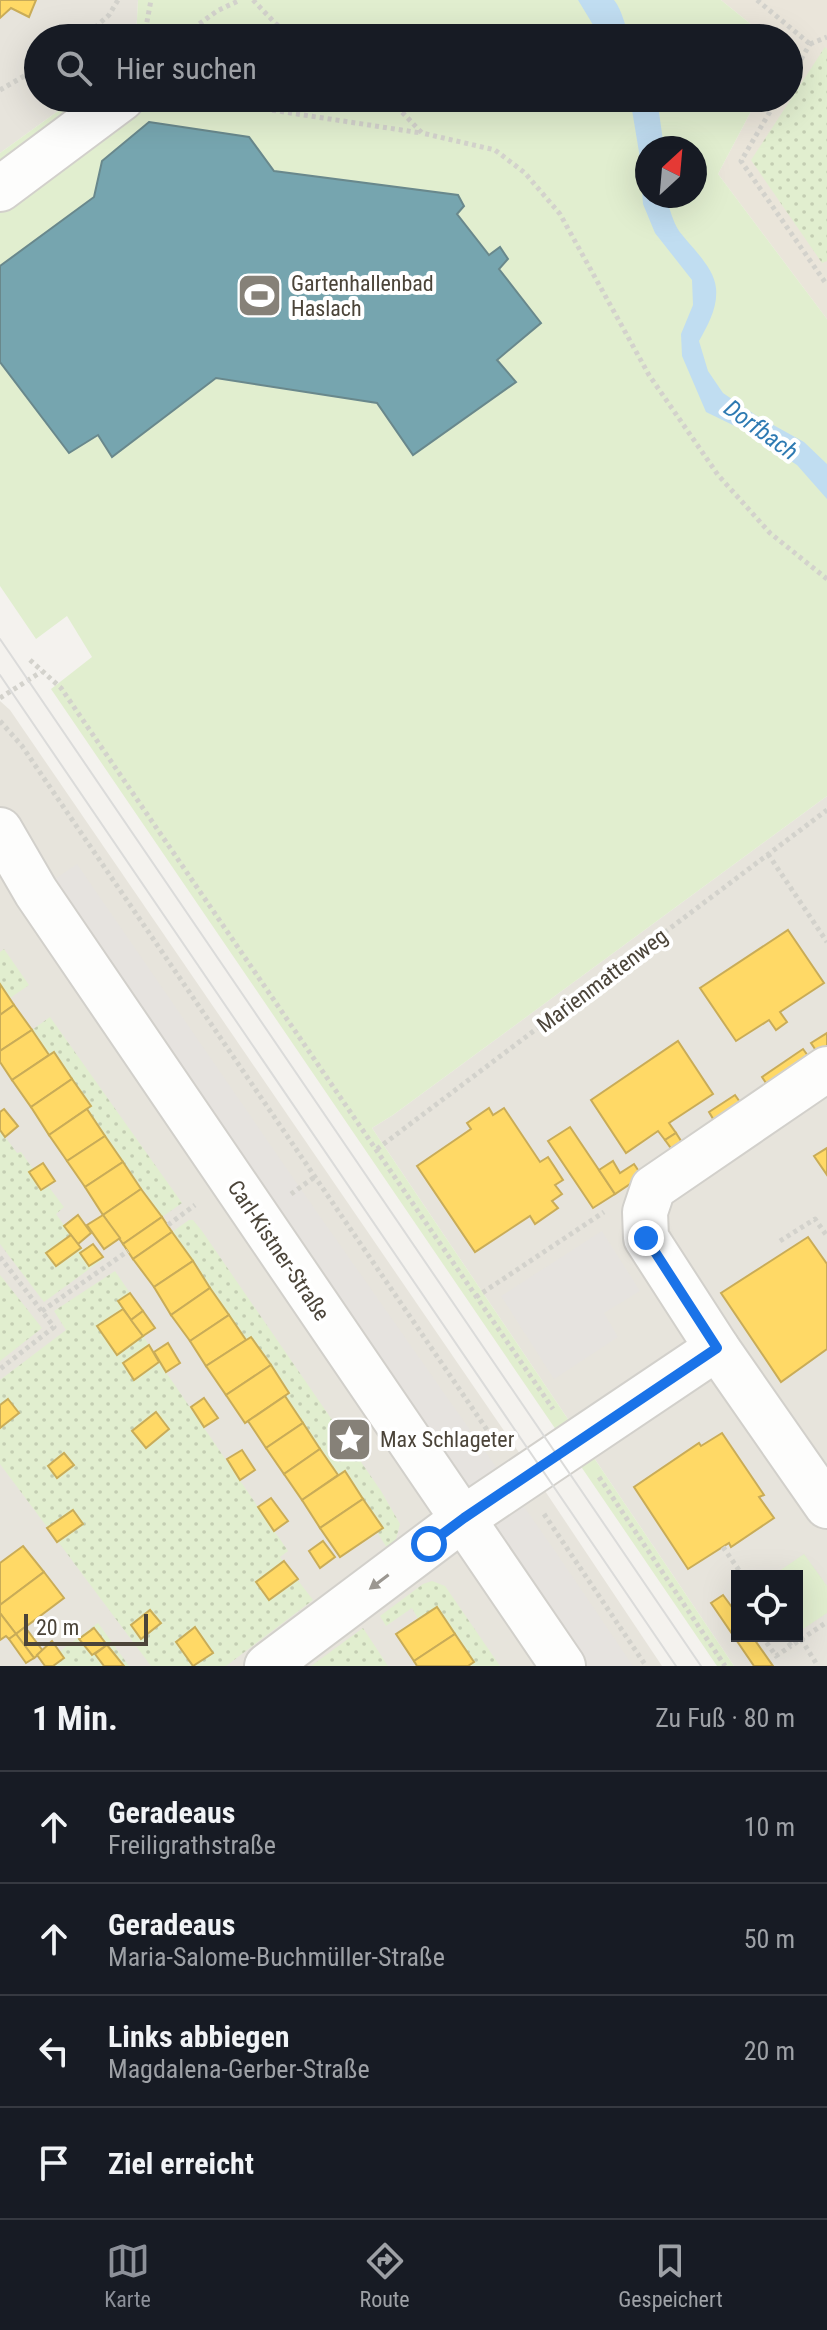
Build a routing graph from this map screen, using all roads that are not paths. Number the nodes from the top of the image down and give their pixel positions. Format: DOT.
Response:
graph roads {
  1 [pos="103,112"];
  2 [pos="0,189"];
  3 [pos="0,830"];
  4 [pos="827,1069"];
  5 [pos="717,1348"];
  6 [pos="827,1506"];
  7 [pos="464,1518"];
  8 [pos="267,1666"];
  9 [pos="563,1666"];
  1 -- 2 [label="street"];
  3 -- 7 [label="street, Carl-Kistner-Straße"];
  4 -- 5 [label="street"];
  5 -- 6 [label="street"];
  5 -- 7 [label="street"];
  7 -- 8 [label="street, one-way"];
  7 -- 9 [label="street, Carl-Kistner-Straße"];
}
